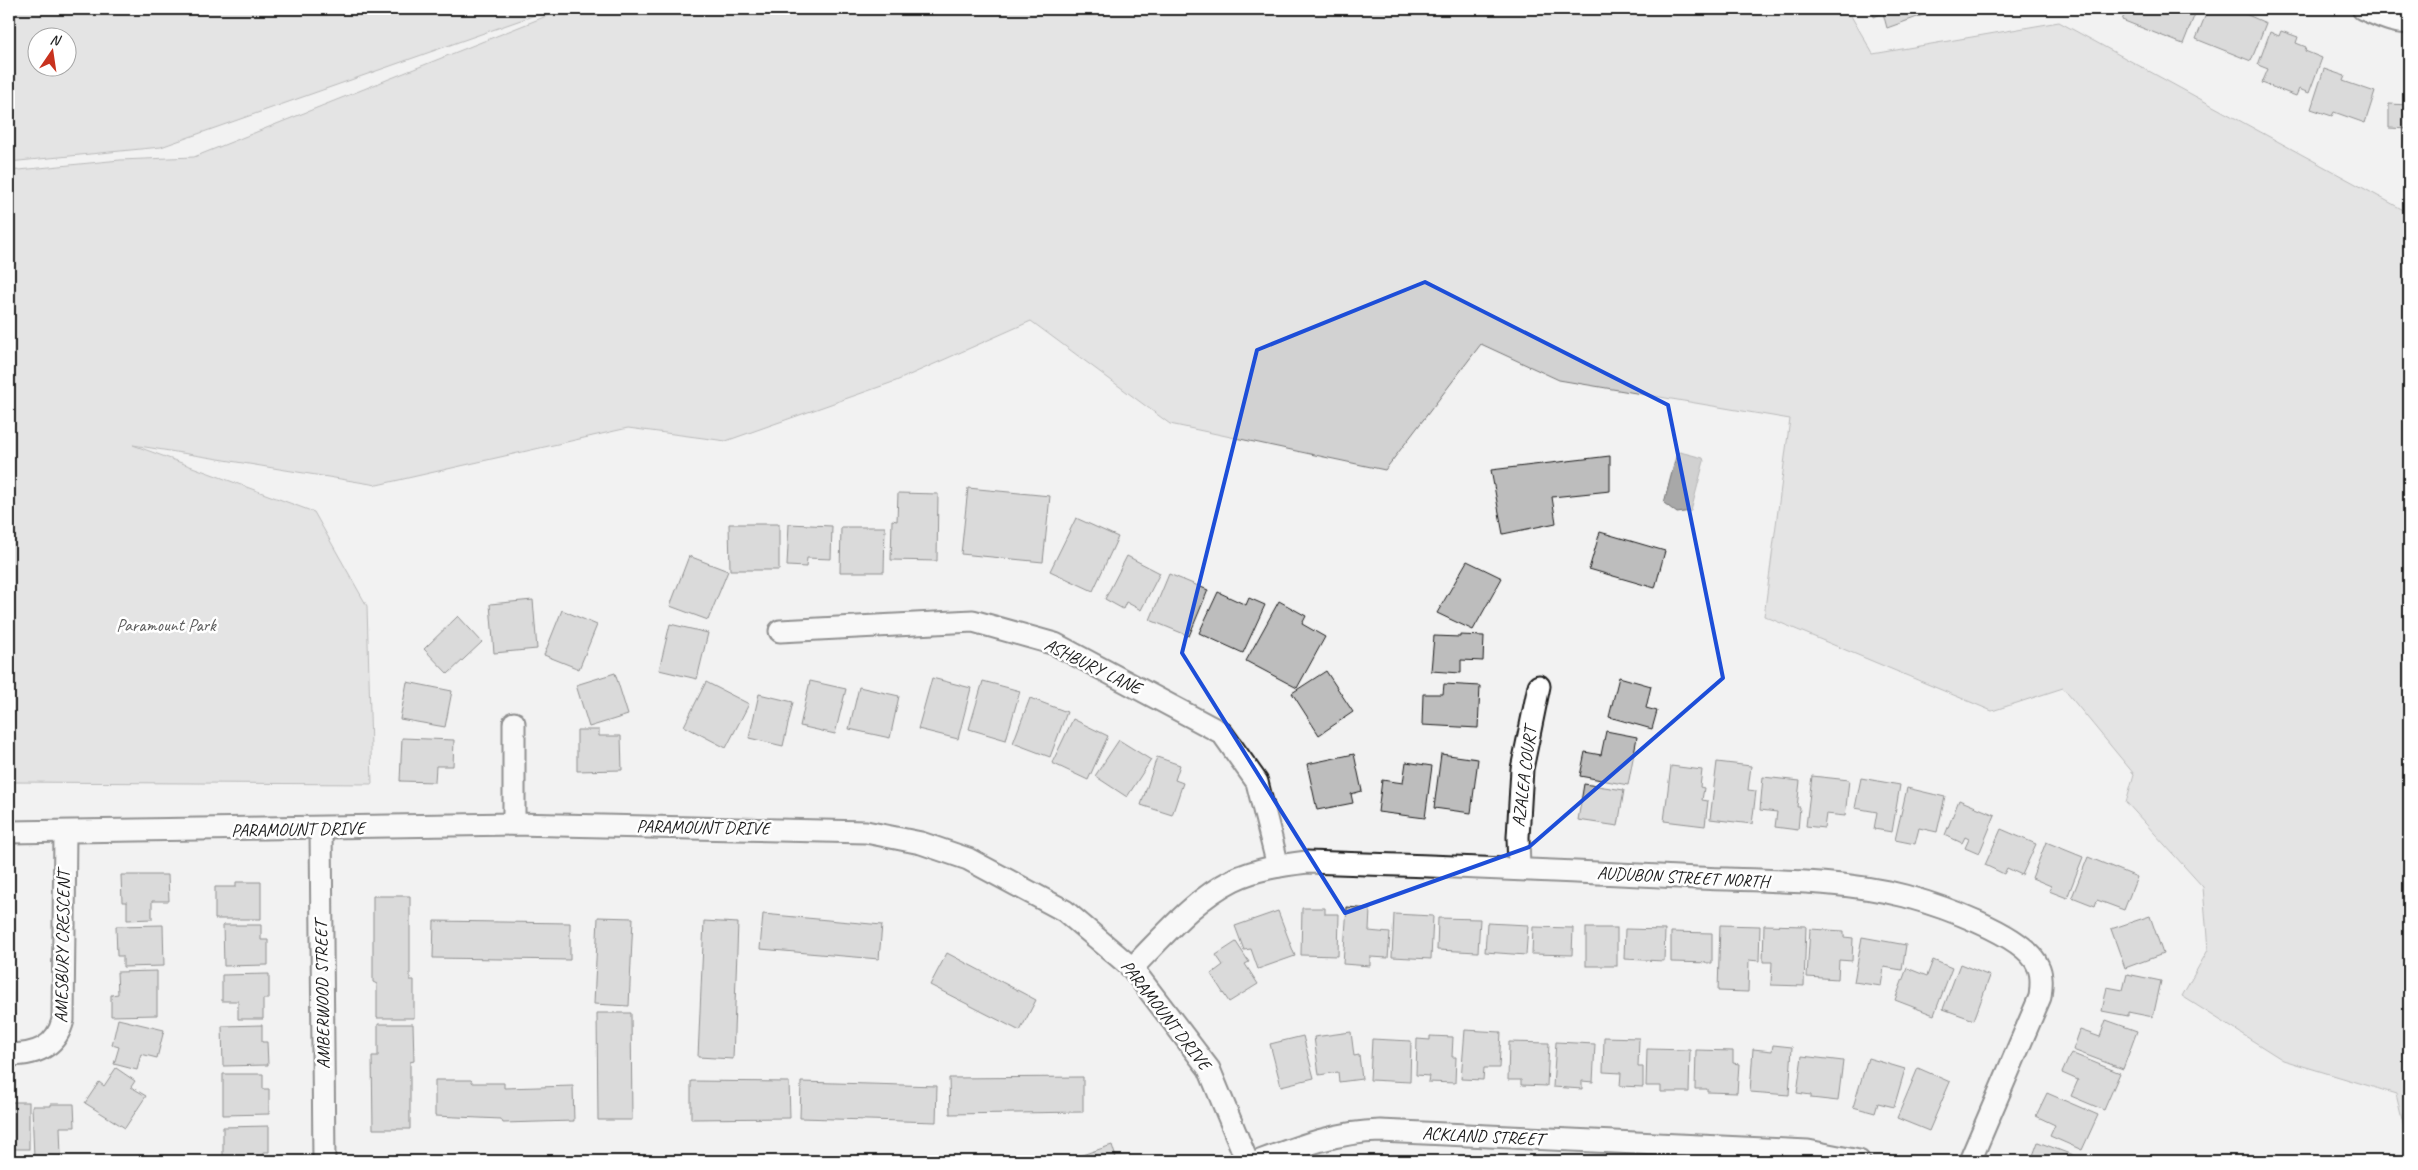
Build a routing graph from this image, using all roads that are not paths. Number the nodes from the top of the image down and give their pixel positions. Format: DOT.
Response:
graph roads {
  1 [pos="2363,9"];
  2 [pos="2409,22"];
  3 [pos="780,630"];
  4 [pos="1539,686"];
  5 [pos="514,723"];
  6 [pos="514,824"];
  7 [pos="321,828"];
  8 [pos="9,832"];
  9 [pos="65,832"];
  10 [pos="1278,866"];
  11 [pos="1519,869"];
  12 [pos="1132,968"];
  13 [pos="9,1055"];
  14 [pos="324,1161"];
  15 [pos="1247,1161"];
  16 [pos="1260,1161"];
  17 [pos="1859,1161"];
  18 [pos="1970,1161"];
  1 -- 2 [label="street"];
  3 -- 10 [label="street, ASHBURY LANE"];
  4 -- 11 [label="street, AZALEA COURT"];
  5 -- 6 [label="street"];
  6 -- 7 [label="street, PARAMOUNT DRIVE"];
  6 -- 12 [label="street, PARAMOUNT DRIVE"];
  7 -- 9 [label="street, PARAMOUNT DRIVE"];
  7 -- 14 [label="street, AMBERWOOD STREET"];
  8 -- 9 [label="street, PARAMOUNT DRIVE"];
  9 -- 13 [label="street, AMESBURY CRESCENT"];
  10 -- 11 [label="street, AUDUBON STREET NORTH"];
  10 -- 12 [label="street, AUDUBON STREET NORTH"];
  11 -- 18 [label="street, AUDUBON STREET NORTH"];
  12 -- 15 [label="street, PARAMOUNT DRIVE"];
  16 -- 17 [label="street, ACKLAND STREET"];
}
